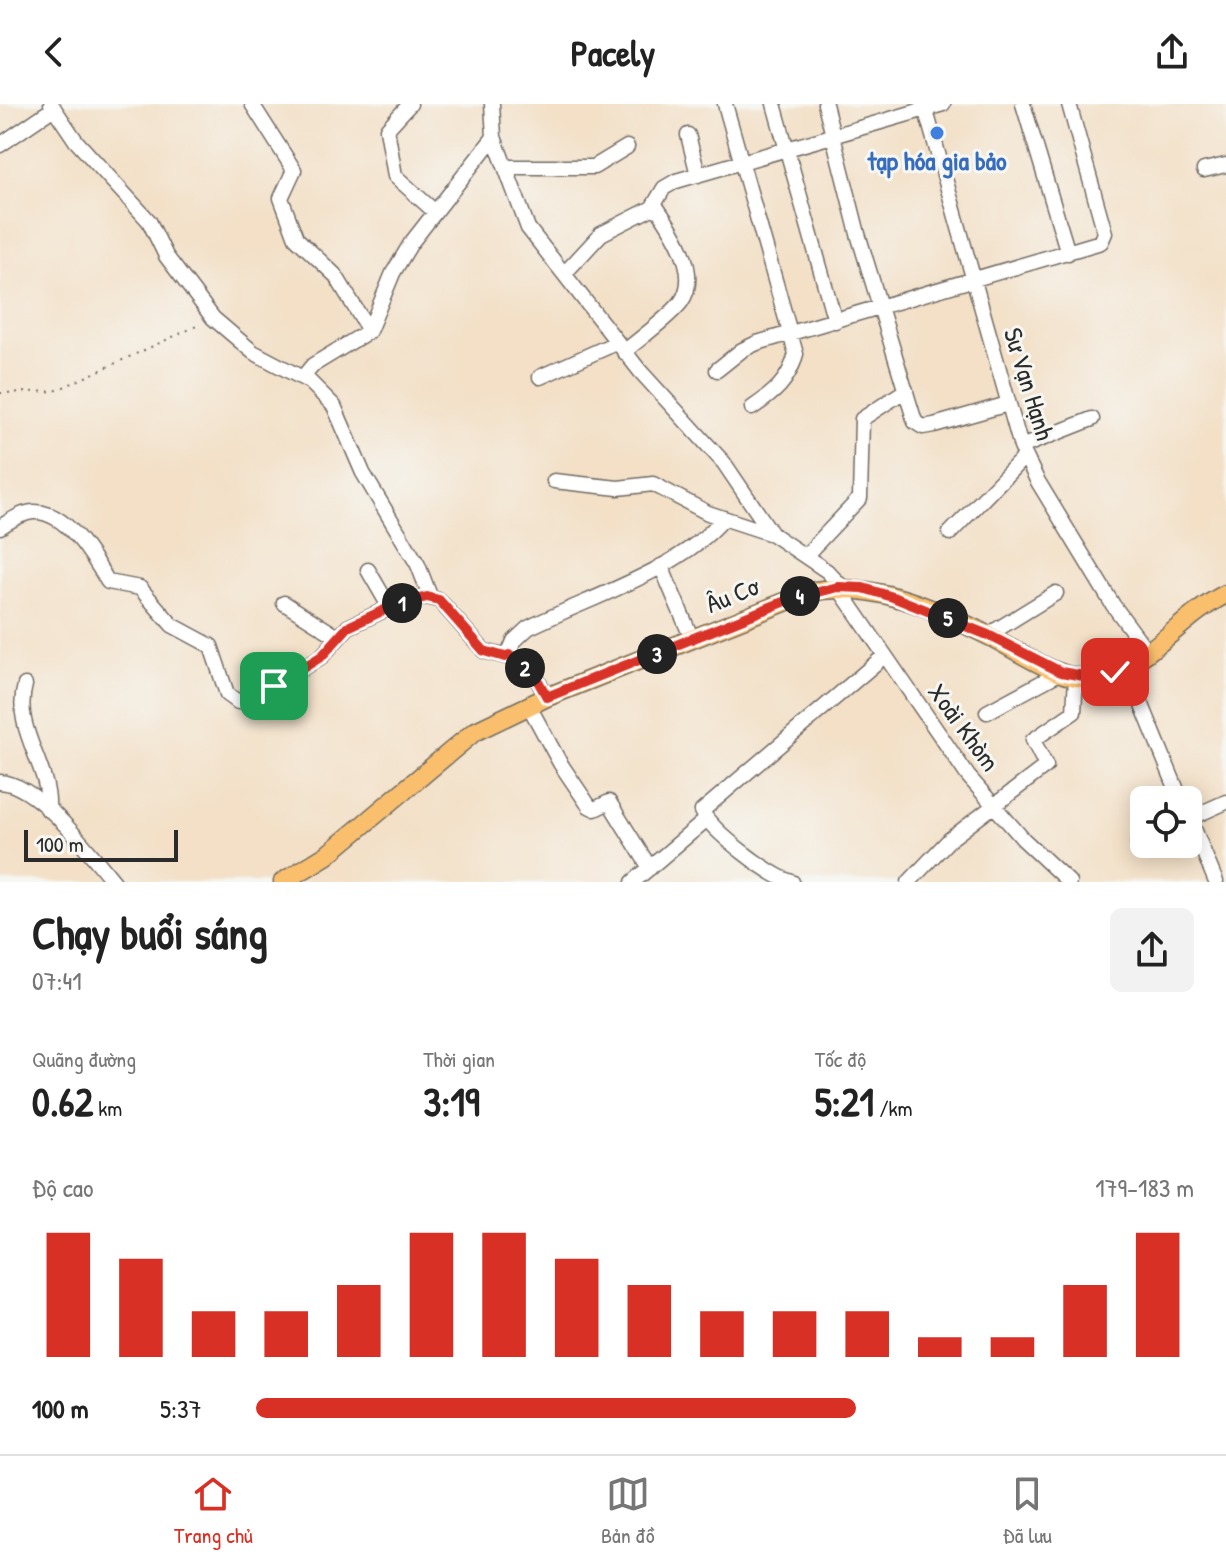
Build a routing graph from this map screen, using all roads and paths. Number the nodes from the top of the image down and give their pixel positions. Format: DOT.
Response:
graph roads {
  1 [pos="252,104"];
  2 [pos="410,104"];
  3 [pos="492,104"];
  4 [pos="725,104"];
  5 [pos="774,104"];
  6 [pos="825,104"];
  7 [pos="943,104"];
  8 [pos="1023,104"];
  9 [pos="1069,104"];
  10 [pos="53,106"];
  11 [pos="925,107"];
  12 [pos="688,135"];
  13 [pos="834,136"];
  14 [pos="494,137"];
  15 [pos="0,145"];
  16 [pos="627,147"];
  17 [pos="787,149"];
  18 [pos="741,164"];
  19 [pos="1226,165"];
  20 [pos="508,167"];
  21 [pos="1204,170"];
  22 [pos="698,175"];
  23 [pos="655,205"];
  24 [pos="435,212"];
  25 [pos="1068,253"];
  26 [pos="564,274"];
  27 [pos="974,282"];
  28 [pos="881,308"];
  29 [pos="213,318"];
  30 [pos="835,321"];
  31 [pos="369,331"];
  32 [pos="790,334"];
  33 [pos="620,348"];
  34 [pos="717,370"];
  35 [pos="303,377"];
  36 [pos="540,377"];
  37 [pos="906,390"];
  38 [pos="0,393"];
  39 [pos="1008,404"];
  40 [pos="752,408"];
  41 [pos="1092,419"];
  42 [pos="1023,452"];
  43 [pos="554,481"];
  44 [pos="724,518"];
  45 [pos="0,527"];
  46 [pos="950,533"];
  47 [pos="772,534"];
  48 [pos="806,555"];
  49 [pos="661,566"];
  50 [pos="368,570"];
  51 [pos="840,587"];
  52 [pos="1056,593"];
  53 [pos="1226,594"];
  54 [pos="430,596"];
  55 [pos="284,603"];
  56 [pos="390,608"];
  57 [pos="988,635"];
  58 [pos="338,637"];
  59 [pos="692,639"];
  60 [pos="1147,651"];
  61 [pos="509,655"];
  62 [pos="883,657"];
  63 [pos="1126,666"];
  64 [pos="1068,674"];
  65 [pos="25,685"];
  66 [pos="547,697"];
  67 [pos="529,706"];
  68 [pos="987,712"];
  69 [pos="0,782"];
  70 [pos="1175,786"];
  71 [pos="1226,802"];
  72 [pos="993,805"];
  73 [pos="48,810"];
  74 [pos="1202,812"];
  75 [pos="707,819"];
  76 [pos="1202,848"];
  77 [pos="650,868"];
  78 [pos="286,881"];
  79 [pos="782,881"];
  80 [pos="114,882"];
  81 [pos="633,882"];
  82 [pos="909,882"];
  83 [pos="1069,882"];
  84 [pos="1216,882"];
  1 -- 31 [label="street"];
  2 -- 24 [label="street"];
  3 -- 14 [label="street"];
  4 -- 18 [label="street"];
  5 -- 17 [label="street"];
  6 -- 13 [label="street"];
  7 -- 11 [label="street"];
  8 -- 25 [label="street"];
  9 -- 25 [label="street"];
  10 -- 15 [label="street"];
  10 -- 29 [label="street"];
  11 -- 13 [label="street"];
  11 -- 27 [label="street, Sư Vạn Hạnh"];
  12 -- 22 [label="street"];
  13 -- 17 [label="street"];
  13 -- 28 [label="street"];
  14 -- 20 [label="street"];
  14 -- 24 [label="street"];
  16 -- 20 [label="street"];
  17 -- 18 [label="street"];
  17 -- 30 [label="street"];
  18 -- 22 [label="street"];
  18 -- 32 [label="street"];
  19 -- 21 [label="street"];
  20 -- 26 [label="street"];
  22 -- 23 [label="street"];
  23 -- 26 [label="street"];
  23 -- 33 [label="street"];
  24 -- 31 [label="street"];
  25 -- 27 [label="street"];
  26 -- 33 [label="street"];
  27 -- 28 [label="street"];
  27 -- 39 [label="street, Sư Vạn Hạnh"];
  28 -- 30 [label="street"];
  28 -- 37 [label="street"];
  29 -- 35 [label="street"];
  29 -- 38 [label="path"];
  30 -- 32 [label="street"];
  31 -- 35 [label="street"];
  32 -- 34 [label="street"];
  32 -- 40 [label="street"];
  33 -- 36 [label="street"];
  33 -- 47 [label="street"];
  35 -- 54 [label="street"];
  37 -- 39 [label="street"];
  37 -- 48 [label="street"];
  39 -- 42 [label="street, Sư Vạn Hạnh"];
  41 -- 42 [label="street"];
  42 -- 46 [label="street"];
  42 -- 60 [label="street, Sư Vạn Hạnh"];
  43 -- 44 [label="street"];
  44 -- 47 [label="street"];
  44 -- 49 [label="street"];
  45 -- 58 [label="street"];
  47 -- 48 [label="street, Xoài Khòm"];
  48 -- 51 [label="street, Xoài Khòm"];
  49 -- 59 [label="street"];
  49 -- 61 [label="street"];
  50 -- 56 [label="street"];
  51 -- 57 [label="main road, Âu Cơ"];
  51 -- 59 [label="main road, Âu Cơ"];
  51 -- 62 [label="street, Xoài Khòm"];
  52 -- 57 [label="street"];
  53 -- 60 [label="main road"];
  54 -- 56 [label="street"];
  54 -- 61 [label="street"];
  55 -- 58 [label="street"];
  56 -- 58 [label="street"];
  57 -- 64 [label="main road, Âu Cơ"];
  59 -- 66 [label="main road, Âu Cơ"];
  60 -- 63 [label="main road"];
  61 -- 66 [label="street"];
  62 -- 72 [label="street, Xoài Khòm"];
  62 -- 75 [label="street"];
  63 -- 64 [label="main road"];
  63 -- 70 [label="street"];
  64 -- 68 [label="street"];
  64 -- 72 [label="street"];
  65 -- 73 [label="street"];
  66 -- 67 [label="main road, Âu Cơ"];
  67 -- 77 [label="street"];
  67 -- 78 [label="main road, Âu Cơ"];
  69 -- 73 [label="street"];
  71 -- 74 [label="street"];
  72 -- 82 [label="street"];
  72 -- 83 [label="street, Xoài Khòm"];
  73 -- 80 [label="street"];
  75 -- 77 [label="street"];
  75 -- 79 [label="street"];
  76 -- 84 [label="street"];
  77 -- 81 [label="street"];
}
